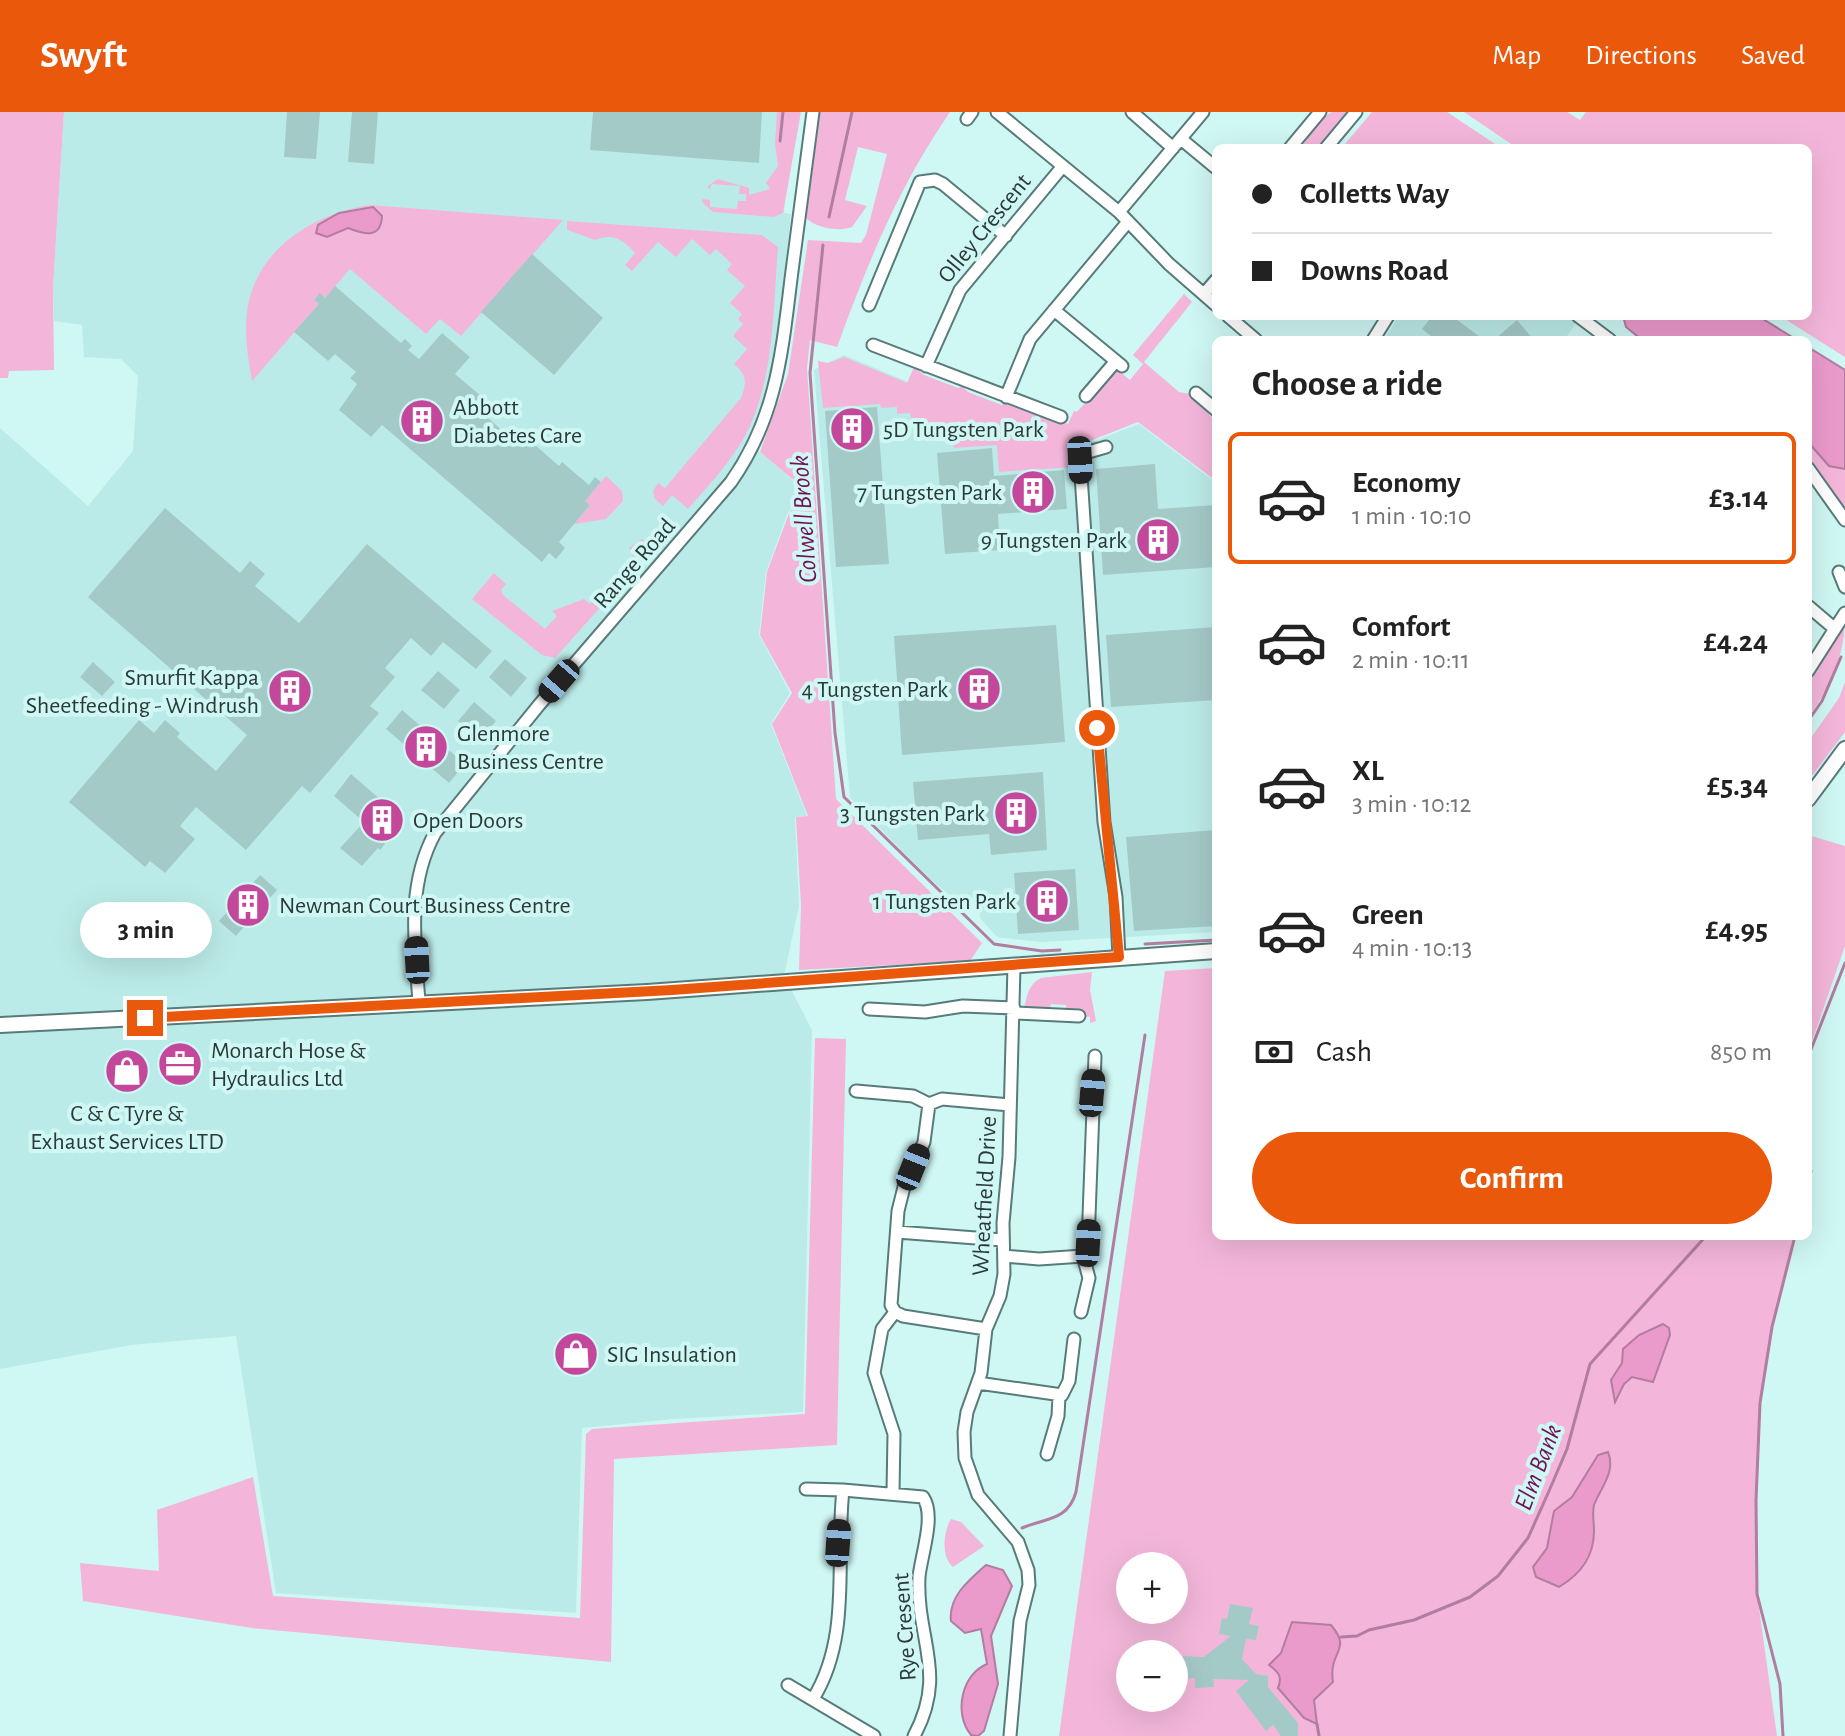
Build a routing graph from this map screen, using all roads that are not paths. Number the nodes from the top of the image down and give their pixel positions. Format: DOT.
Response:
graph roads {
  1 [pos="813,112"];
  2 [pos="997,112"];
  3 [pos="1132,112"];
  4 [pos="1203,112"];
  5 [pos="1320,112"];
  6 [pos="1356,112"];
  7 [pos="1177,143"];
  8 [pos="1293,144"];
  9 [pos="1333,144"];
  10 [pos="1212,165"];
  11 [pos="1063,166"];
  12 [pos="1119,212"];
  13 [pos="1127,223"];
  14 [pos="1006,236"];
  15 [pos="1212,285"];
  16 [pos="1204,294"];
  17 [pos="1212,301"];
  18 [pos="869,305"];
  19 [pos="1054,310"];
  20 [pos="1233,320"];
  21 [pos="1583,320"];
  22 [pos="1251,336"];
  23 [pos="1605,336"];
  24 [pos="873,345"];
  25 [pos="926,366"];
  26 [pos="1196,393"];
  27 [pos="1086,396"];
  28 [pos="1006,397"];
  29 [pos="1212,407"];
  30 [pos="1061,417"];
  31 [pos="1106,447"];
  32 [pos="1812,474"];
  33 [pos="1845,520"];
  34 [pos="1839,572"];
  35 [pos="1845,587"];
  36 [pos="1812,609"];
  37 [pos="1845,613"];
  38 [pos="1835,629"];
  39 [pos="1812,665"];
  40 [pos="1845,749"];
  41 [pos="1812,794"];
  42 [pos="1212,951"];
  43 [pos="1119,957"];
  44 [pos="1014,966"];
  45 [pos="419,1002"];
  46 [pos="869,1009"];
  47 [pos="1014,1011"];
  48 [pos="1079,1016"];
  49 [pos="0,1025"];
  50 [pos="1095,1056"];
  51 [pos="856,1091"];
  52 [pos="929,1104"];
  53 [pos="1010,1105"];
  54 [pos="897,1232"];
  55 [pos="1002,1240"];
  56 [pos="1004,1256"];
  57 [pos="1083,1256"];
  58 [pos="895,1312"];
  59 [pos="1081,1312"];
  60 [pos="986,1329"];
  61 [pos="1074,1339"];
  62 [pos="978,1383"];
  63 [pos="1059,1396"];
  64 [pos="1047,1454"];
  65 [pos="806,1489"];
  66 [pos="843,1490"];
  67 [pos="893,1492"];
  68 [pos="788,1685"];
  69 [pos="813,1699"];
  70 [pos="874,1736"];
  71 [pos="914,1736"];
  72 [pos="1010,1736"];
  1 -- 45 [label="street, Range Road"];
  2 -- 11 [label="street"];
  3 -- 7 [label="street"];
  4 -- 7 [label="street"];
  5 -- 8 [label="street"];
  6 -- 9 [label="street"];
  7 -- 10 [label="street"];
  7 -- 12 [label="street"];
  11 -- 12 [label="street"];
  11 -- 14 [label="street, Olley Crescent"];
  12 -- 13 [label="street"];
  13 -- 16 [label="street"];
  13 -- 19 [label="street"];
  14 -- 18 [label="street"];
  14 -- 25 [label="street, Olley Crescent"];
  15 -- 16 [label="street"];
  16 -- 17 [label="street"];
  19 -- 27 [label="street"];
  19 -- 28 [label="street"];
  20 -- 22 [label="street"];
  21 -- 23 [label="street"];
  24 -- 25 [label="street"];
  25 -- 28 [label="street"];
  26 -- 29 [label="street"];
  28 -- 30 [label="street"];
  31 -- 43 [label="street"];
  32 -- 33 [label="street"];
  34 -- 35 [label="street"];
  36 -- 38 [label="street"];
  37 -- 38 [label="street"];
  38 -- 39 [label="street"];
  40 -- 41 [label="street"];
  42 -- 43 [label="street"];
  43 -- 44 [label="street"];
  44 -- 45 [label="street"];
  44 -- 47 [label="street, Wheatfield Drive"];
  45 -- 49 [label="street"];
  46 -- 47 [label="street"];
  47 -- 48 [label="street"];
  47 -- 53 [label="street, Wheatfield Drive"];
  50 -- 57 [label="street"];
  51 -- 52 [label="street"];
  52 -- 53 [label="street"];
  52 -- 54 [label="street"];
  53 -- 55 [label="street, Wheatfield Drive"];
  54 -- 55 [label="street"];
  54 -- 58 [label="street"];
  55 -- 56 [label="street, Wheatfield Drive"];
  56 -- 57 [label="street"];
  56 -- 60 [label="street, Wheatfield Drive"];
  57 -- 59 [label="street"];
  58 -- 60 [label="street"];
  58 -- 67 [label="street"];
  60 -- 62 [label="street, Wheatfield Drive"];
  61 -- 63 [label="street"];
  62 -- 63 [label="street"];
  62 -- 72 [label="street, Wheatfield Drive"];
  63 -- 64 [label="street"];
  65 -- 66 [label="street, Rye Cresent"];
  66 -- 67 [label="street, Rye Cresent"];
  66 -- 69 [label="street"];
  67 -- 71 [label="street, Rye Cresent"];
  68 -- 69 [label="street"];
  69 -- 70 [label="street"];
}
